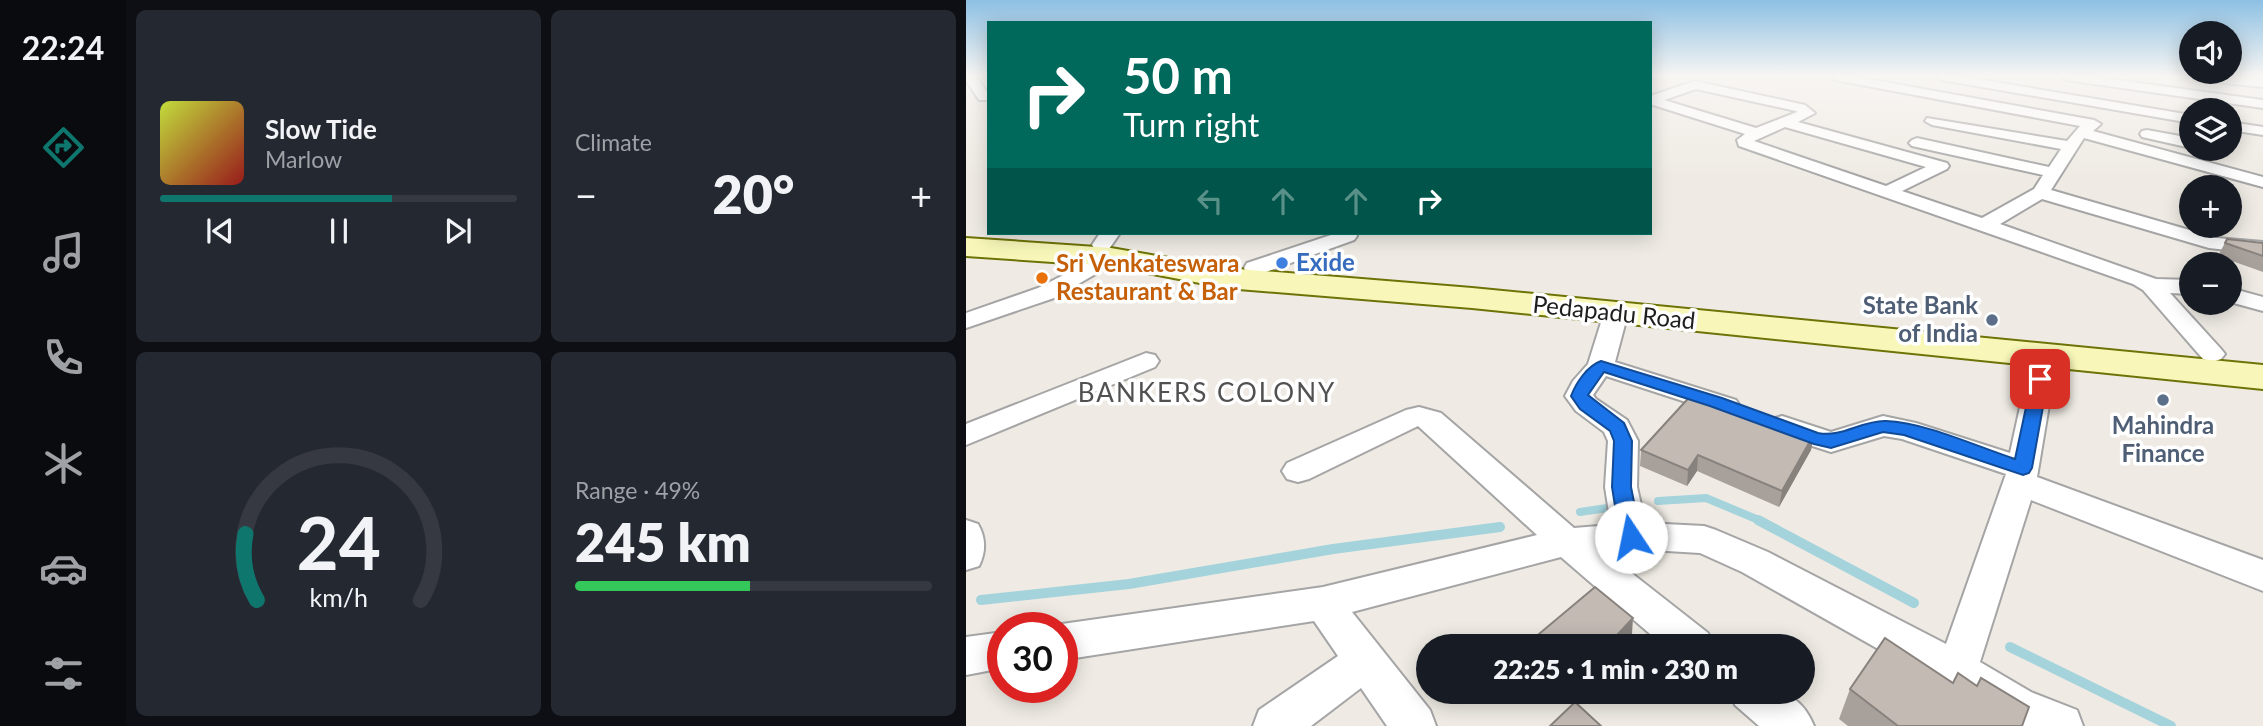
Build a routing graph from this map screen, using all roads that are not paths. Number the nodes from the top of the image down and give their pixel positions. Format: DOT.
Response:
graph roads {
  1 [pos="1683,110"];
  2 [pos="1803,110"];
  3 [pos="1987,110"];
  4 [pos="2139,110"];
  5 [pos="2179,117"];
  6 [pos="1932,121"];
  7 [pos="1786,123"];
  8 [pos="2242,127"];
  9 [pos="2263,131"];
  10 [pos="1757,133"];
  11 [pos="2081,134"];
  12 [pos="2179,142"];
  13 [pos="1917,143"];
  14 [pos="2056,173"];
  15 [pos="2263,182"];
  16 [pos="1886,192"];
  17 [pos="2040,193"];
  18 [pos="1984,225"];
  19 [pos="1346,235"];
  20 [pos="966,236"];
  21 [pos="1108,245"];
  22 [pos="966,247"];
  23 [pos="2263,248"];
  24 [pos="1255,268"];
  25 [pos="2151,285"];
  26 [pos="2179,286"];
  27 [pos="2242,298"];
  28 [pos="2263,304"];
  29 [pos="1616,313"];
  30 [pos="966,321"];
  31 [pos="2212,354"];
  32 [pos="2044,357"];
  33 [pos="2263,358"];
  34 [pos="1146,361"];
  35 [pos="1601,366"];
  36 [pos="2263,377"];
  37 [pos="966,435"];
  38 [pos="1298,471"];
  39 [pos="2021,476"];
  40 [pos="966,534"];
  41 [pos="1631,537"];
  42 [pos="1567,542"];
  43 [pos="966,556"];
  44 [pos="2263,576"];
  45 [pos="1323,603"];
  46 [pos="1679,634"];
  47 [pos="1078,640"];
  48 [pos="987,653"];
  49 [pos="966,656"];
  50 [pos="1364,661"];
  51 [pos="1957,671"];
  52 [pos="1765,704"];
  53 [pos="1275,726"];
  54 [pos="1414,726"];
  55 [pos="1792,726"];
  56 [pos="2061,726"];
  1 -- 10 [label="street"];
  2 -- 7 [label="street"];
  3 -- 11 [label="street"];
  4 -- 5 [label="street"];
  6 -- 11 [label="street"];
  7 -- 10 [label="street"];
  7 -- 16 [label="street"];
  8 -- 9 [label="street"];
  10 -- 16 [label="street"];
  11 -- 12 [label="street"];
  11 -- 14 [label="street"];
  11 -- 15 [label="street"];
  13 -- 14 [label="street"];
  14 -- 17 [label="street"];
  16 -- 18 [label="street"];
  17 -- 18 [label="street"];
  17 -- 23 [label="street"];
  18 -- 25 [label="street"];
  19 -- 24 [label="street"];
  20 -- 21 [label="main road, Pedapadu Road"];
  21 -- 22 [label="main road, Pedapadu Road"];
  21 -- 24 [label="main road, Pedapadu Road"];
  21 -- 29 [label="main road, Pedapadu Road"];
  21 -- 30 [label="street"];
  24 -- 31 [label="main road, Pedapadu Road"];
  25 -- 26 [label="street"];
  25 -- 31 [label="street"];
  27 -- 28 [label="street"];
  29 -- 32 [label="main road, Pedapadu Road"];
  29 -- 35 [label="street"];
  31 -- 33 [label="main road, Pedapadu Road"];
  32 -- 36 [label="main road, Pedapadu Road"];
  32 -- 39 [label="street"];
  34 -- 37 [label="street"];
  35 -- 39 [label="street"];
  35 -- 41 [label="street"];
  38 -- 42 [label="street"];
  39 -- 44 [label="street"];
  39 -- 51 [label="street"];
  40 -- 43 [label="street"];
  41 -- 42 [label="street"];
  41 -- 51 [label="street"];
  42 -- 45 [label="street"];
  42 -- 46 [label="street"];
  45 -- 47 [label="street"];
  45 -- 50 [label="street"];
  48 -- 49 [label="street"];
  50 -- 53 [label="street"];
  50 -- 54 [label="street"];
  51 -- 56 [label="street"];
  52 -- 55 [label="street"];
}
